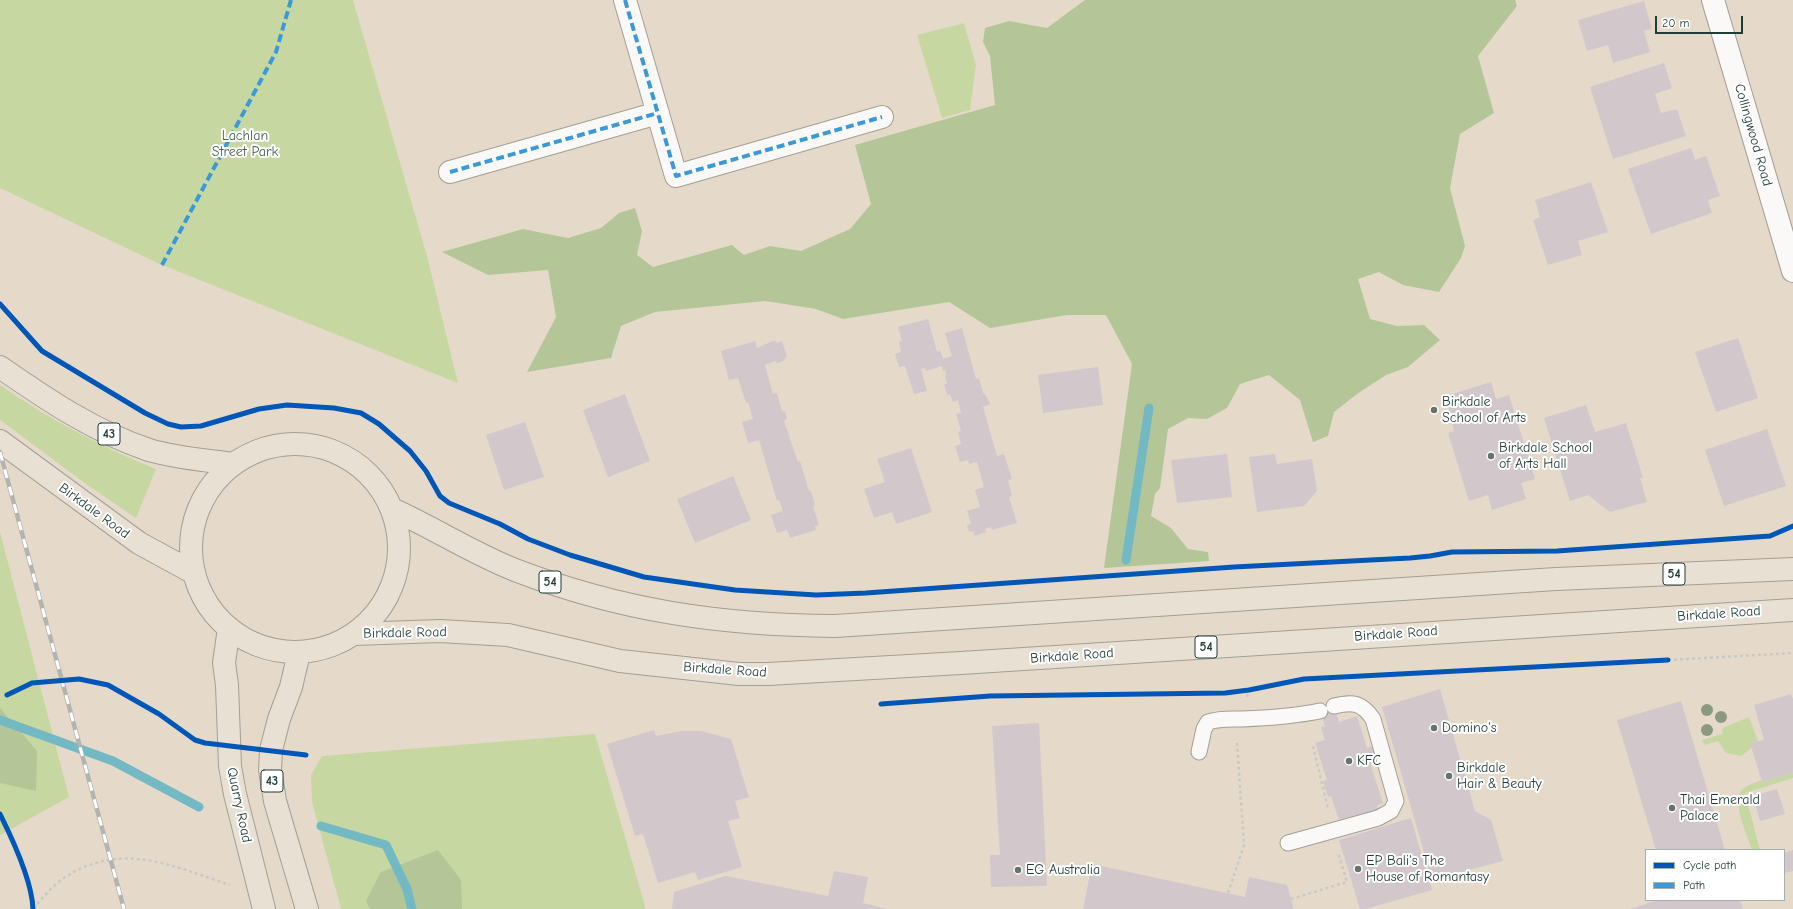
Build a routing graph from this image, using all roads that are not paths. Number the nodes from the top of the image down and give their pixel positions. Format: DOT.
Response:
graph roads {
  1 [pos="1713,0"];
  2 [pos="627,1"];
  3 [pos="658,113"];
  4 [pos="882,117"];
  5 [pos="450,172"];
  6 [pos="1793,271"];
  7 [pos="0,367"];
  8 [pos="0,441"];
  9 [pos="233,464"];
  10 [pos="392,509"];
  11 [pos="1793,568"];
  12 [pos="194,573"];
  13 [pos="1793,610"];
  14 [pos="229,628"];
  15 [pos="355,634"];
  16 [pos="299,653"];
  17 [pos="1199,752"];
  18 [pos="1288,843"];
  19 [pos="264,909"];
  20 [pos="307,909"];
  1 -- 6 [label="street, Collingwood Road"];
  2 -- 3 [label="street"];
  3 -- 4 [label="street"];
  3 -- 5 [label="street"];
  7 -- 9 [label="main road, 43"];
  8 -- 12 [label="main road, Birkdale Road"];
  9 -- 10 [label="main road"];
  9 -- 12 [label="main road"];
  10 -- 11 [label="main road, 54"];
  10 -- 15 [label="main road"];
  12 -- 14 [label="main road"];
  13 -- 15 [label="main road, Birkdale Road / 54"];
  14 -- 16 [label="main road"];
  14 -- 19 [label="main road, Quarry Road"];
  15 -- 16 [label="main road"];
  16 -- 20 [label="main road, 43"];
  17 -- 18 [label="lane"];
}
